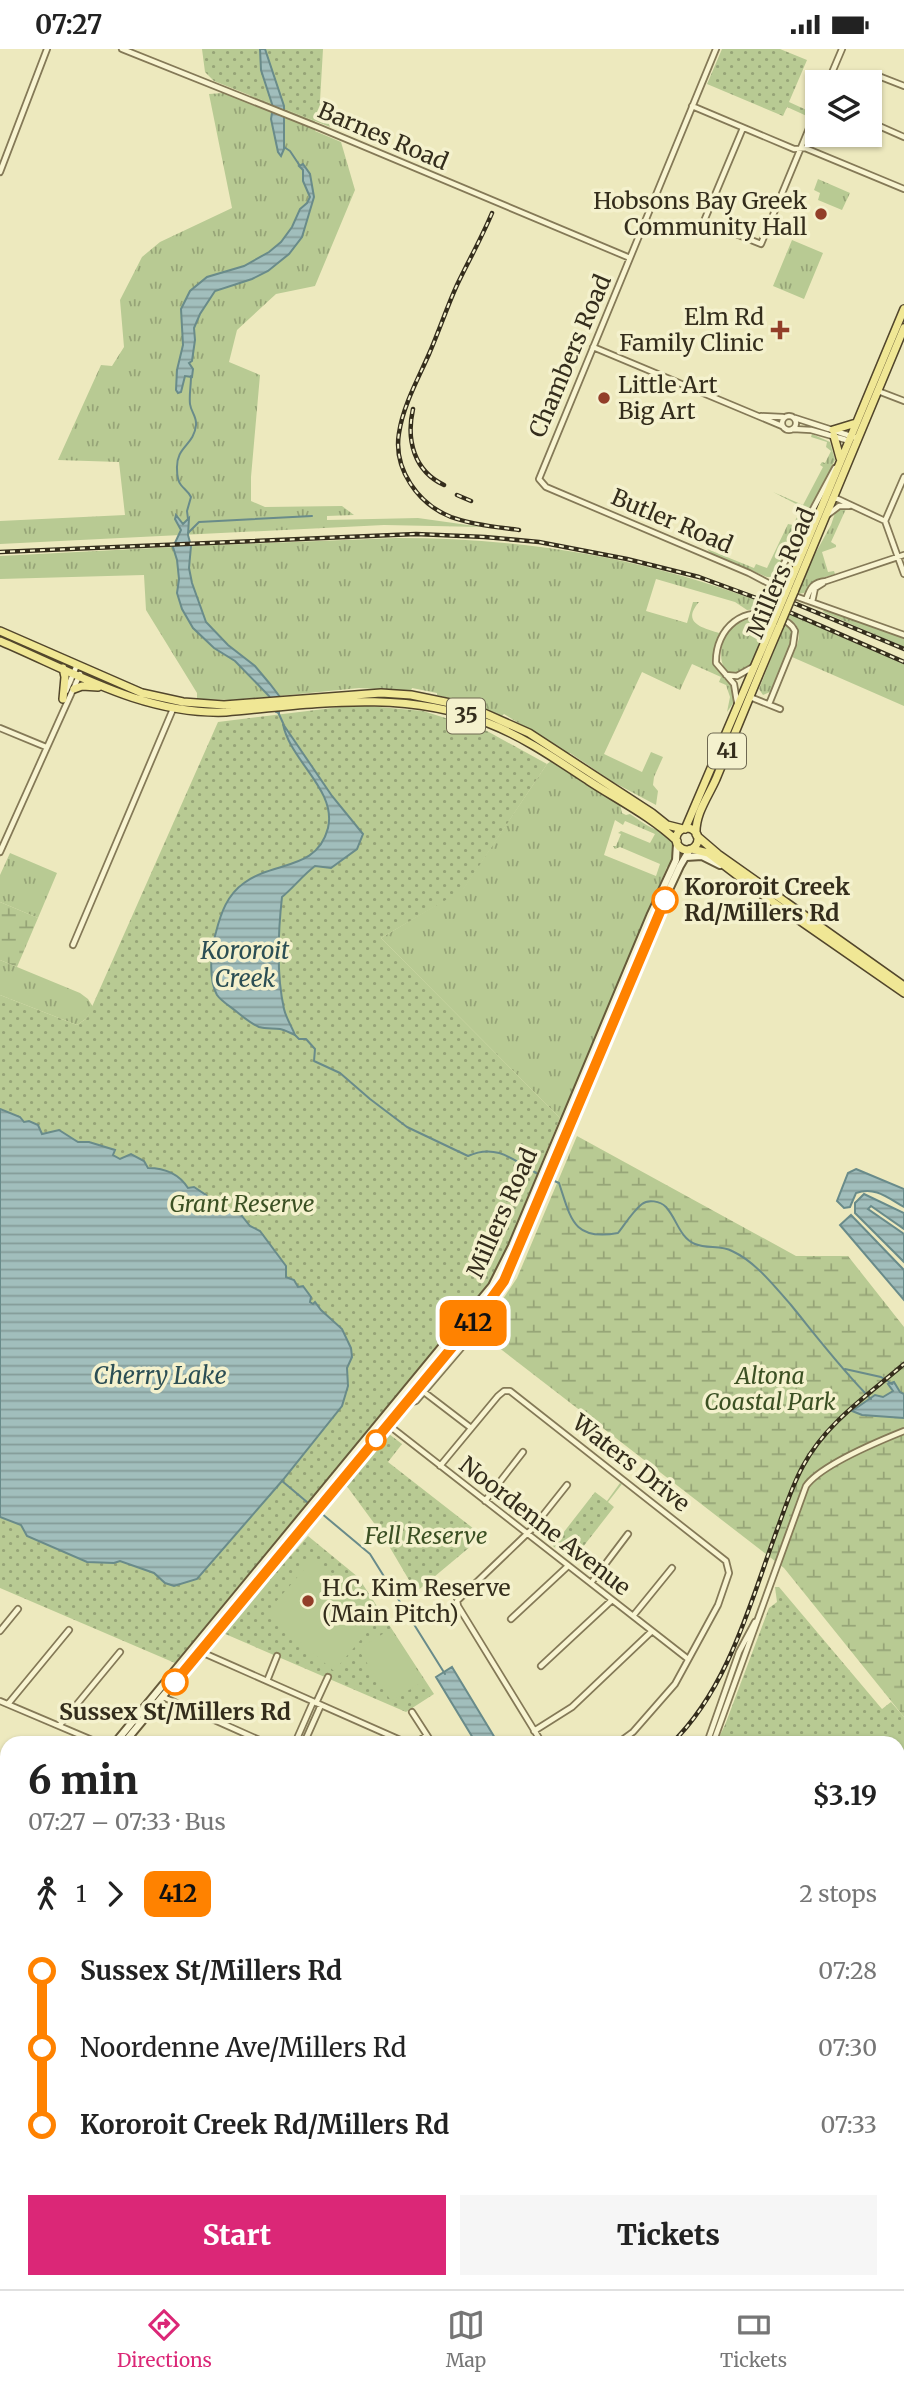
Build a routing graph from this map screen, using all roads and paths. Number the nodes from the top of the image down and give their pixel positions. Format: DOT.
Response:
graph roads {
  1 [pos="47,49"];
  2 [pos="122,49"];
  3 [pos="716,49"];
  4 [pos="842,49"];
  5 [pos="833,70"];
  6 [pos="882,77"];
  7 [pos="904,86"];
  8 [pos="692,106"];
  9 [pos="882,127"];
  10 [pos="743,128"];
  11 [pos="904,137"];
  12 [pos="805,139"];
  13 [pos="801,149"];
  14 [pos="0,172"];
  15 [pos="904,189"];
  16 [pos="630,258"];
  17 [pos="904,309"];
  18 [pos="904,328"];
  19 [pos="592,347"];
  20 [pos="878,390"];
  21 [pos="904,401"];
  22 [pos="753,415"];
  23 [pos="784,417"];
  24 [pos="795,418"];
  25 [pos="856,423"];
  26 [pos="782,426"];
  27 [pos="793,429"];
  28 [pos="833,433"];
  29 [pos="853,439"];
  30 [pos="839,462"];
  31 [pos="904,477"];
  32 [pos="541,483"];
  33 [pos="833,498"];
  34 [pos="822,505"];
  35 [pos="856,508"];
  36 [pos="826,516"];
  37 [pos="885,521"];
  38 [pos="901,556"];
  39 [pos="904,574"];
  40 [pos="773,585"];
  41 [pos="790,592"];
  42 [pos="809,601"];
  43 [pos="777,624"];
  44 [pos="903,628"];
  45 [pos="0,631"];
  46 [pos="902,634"];
  47 [pos="0,641"];
  48 [pos="755,665"];
  49 [pos="80,666"];
  50 [pos="63,668"];
  51 [pos="76,674"];
  52 [pos="726,674"];
  53 [pos="74,689"];
  54 [pos="116,692"];
  55 [pos="750,697"];
  56 [pos="63,699"];
  57 [pos="312,700"];
  58 [pos="769,704"];
  59 [pos="257,706"];
  60 [pos="173,709"];
  61 [pos="780,709"];
  62 [pos="735,712"];
  63 [pos="56,725"];
  64 [pos="0,728"];
  65 [pos="46,747"];
  66 [pos="684,829"];
  67 [pos="697,835"];
  68 [pos="677,842"];
  69 [pos="0,852"];
  70 [pos="689,852"];
  71 [pos="743,871"];
  72 [pos="742,880"];
  73 [pos="828,936"];
  74 [pos="73,945"];
  75 [pos="904,986"];
  76 [pos="904,993"];
  77 [pos="555,1152"];
  78 [pos="462,1329"];
  79 [pos="424,1392"];
  80 [pos="407,1403"];
  81 [pos="382,1420"];
  82 [pos="388,1425"];
  83 [pos="471,1428"];
  84 [pos="904,1431"];
  85 [pos="523,1452"];
  86 [pos="440,1466"];
  87 [pos="567,1485"];
  88 [pos="485,1501"];
  89 [pos="527,1534"];
  90 [pos="628,1534"];
  91 [pos="568,1566"];
  92 [pos="672,1567"];
  93 [pos="590,1583"];
  94 [pos="612,1600"];
  95 [pos="18,1609"];
  96 [pos="633,1617"];
  97 [pos="511,1619"];
  98 [pos="69,1630"];
  99 [pos="0,1631"];
  100 [pos="652,1631"];
  101 [pos="197,1650"];
  102 [pos="120,1652"];
  103 [pos="277,1656"];
  104 [pos="688,1659"];
  105 [pos="541,1665"];
  106 [pos="328,1678"];
  107 [pos="267,1681"];
  108 [pos="163,1697"];
  109 [pos="0,1702"];
  110 [pos="317,1703"];
  111 [pos="8,1704"];
  112 [pos="412,1712"];
  113 [pos="59,1726"];
  114 [pos="534,1731"];
  115 [pos="427,1735"];
  116 [pos="83,1736"];
  117 [pos="121,1736"];
  118 [pos="130,1736"];
  119 [pos="245,1736"];
  120 [pos="299,1736"];
  121 [pos="306,1736"];
  122 [pos="391,1736"];
  123 [pos="537,1736"];
  124 [pos="628,1736"];
  125 [pos="713,1736"];
  1 -- 14 [label="street"];
  2 -- 16 [label="street, Barnes Road"];
  3 -- 8 [label="street, Chambers Road"];
  4 -- 5 [label="street"];
  6 -- 7 [label="street"];
  8 -- 10 [label="street"];
  8 -- 16 [label="street, Chambers Road"];
  9 -- 11 [label="street"];
  10 -- 13 [label="street"];
  10 -- 13 [label="street"];
  12 -- 13 [label="street"];
  13 -- 15 [label="street"];
  16 -- 19 [label="street, Chambers Road"];
  17 -- 25 [label="main road, Millers Road / 41"];
  18 -- 20 [label="main road, Millers Road / 41"];
  19 -- 22 [label="street"];
  19 -- 32 [label="street, Chambers Road"];
  20 -- 21 [label="street"];
  20 -- 29 [label="main road, Millers Road / 41"];
  22 -- 23 [label="street"];
  22 -- 26 [label="street"];
  23 -- 24 [label="street"];
  23 -- 26 [label="street"];
  24 -- 27 [label="street"];
  24 -- 28 [label="street"];
  25 -- 28 [label="main road"];
  25 -- 29 [label="main road, Millers Road / 41"];
  26 -- 27 [label="street"];
  27 -- 28 [label="street"];
  28 -- 29 [label="street"];
  28 -- 30 [label="main road"];
  29 -- 30 [label="main road, Millers Road / 41"];
  29 -- 33 [label="main road, Millers Road / 41"];
  30 -- 34 [label="main road, Millers Road / 41"];
  30 -- 40 [label="street, Millers Road"];
  31 -- 37 [label="street"];
  32 -- 40 [label="street, Butler Road"];
  33 -- 34 [label="street"];
  33 -- 35 [label="street"];
  33 -- 36 [label="main road, Millers Road / 41"];
  34 -- 41 [label="main road, Millers Road / 41"];
  35 -- 36 [label="street"];
  35 -- 37 [label="street"];
  36 -- 41 [label="main road, Millers Road / 41"];
  37 -- 38 [label="street"];
  38 -- 39 [label="street"];
  38 -- 42 [label="street"];
  40 -- 41 [label="street, Butler Road"];
  41 -- 42 [label="street, Butler Road"];
  41 -- 43 [label="main road, Millers Road / 41, bridge"];
  42 -- 46 [label="street, Butler Road"];
  43 -- 48 [label="main road, Millers Road / 41"];
  43 -- 55 [label="main road, Millers Road / 41"];
  44 -- 46 [label="street"];
  45 -- 49 [label="main road, 35"];
  47 -- 50 [label="main road, 35"];
  48 -- 52 [label="street"];
  48 -- 62 [label="main road, Millers Road / 41"];
  49 -- 51 [label="street"];
  49 -- 59 [label="main road, 35"];
  50 -- 51 [label="main road, 35"];
  50 -- 56 [label="main road"];
  51 -- 53 [label="street"];
  51 -- 54 [label="main road, 35"];
  51 -- 56 [label="street"];
  52 -- 58 [label="street"];
  52 -- 62 [label="street"];
  53 -- 54 [label="main road"];
  53 -- 63 [label="street"];
  54 -- 60 [label="main road, 35"];
  55 -- 58 [label="street"];
  55 -- 67 [label="main road, Millers Road / 41"];
  56 -- 63 [label="street"];
  57 -- 59 [label="main road, 35"];
  57 -- 66 [label="main road, 35"];
  57 -- 68 [label="main road, 35"];
  58 -- 61 [label="street"];
  59 -- 60 [label="main road, 35"];
  60 -- 74 [label="street"];
  62 -- 66 [label="main road, Millers Road / 41"];
  63 -- 65 [label="street"];
  64 -- 65 [label="street"];
  65 -- 69 [label="street"];
  66 -- 67 [label="main road, 35"];
  66 -- 68 [label="main road"];
  67 -- 70 [label="main road"];
  67 -- 71 [label="main road, 35"];
  68 -- 70 [label="main road, 35"];
  68 -- 77 [label="main road, Millers Road"];
  70 -- 72 [label="main road, 35"];
  70 -- 77 [label="main road, Millers Road"];
  71 -- 72 [label="main road"];
  71 -- 73 [label="main road, 35"];
  72 -- 73 [label="main road, 35"];
  73 -- 75 [label="main road, 35"];
  73 -- 76 [label="main road, 35"];
  77 -- 78 [label="main road, Millers Road"];
  78 -- 79 [label="street"];
  78 -- 80 [label="main road, Millers Road"];
  78 -- 81 [label="main road, Millers Road"];
  79 -- 80 [label="street"];
  79 -- 83 [label="street"];
  80 -- 82 [label="main road, Millers Road"];
  81 -- 82 [label="street, Noordenne Avenue"];
  81 -- 101 [label="main road, Millers Road"];
  82 -- 86 [label="street, Noordenne Avenue"];
  82 -- 101 [label="main road, Millers Road"];
  83 -- 86 [label="street, Waters Drive"];
  83 -- 104 [label="street, Waters Drive"];
  84 -- 125 [label="street"];
  85 -- 88 [label="street"];
  86 -- 88 [label="street, Noordenne Avenue"];
  87 -- 89 [label="street"];
  88 -- 89 [label="street, Noordenne Avenue"];
  89 -- 91 [label="street, Noordenne Avenue"];
  89 -- 114 [label="street"];
  90 -- 93 [label="street"];
  91 -- 93 [label="street, Noordenne Avenue"];
  91 -- 97 [label="street"];
  92 -- 96 [label="street"];
  93 -- 94 [label="street, Noordenne Avenue"];
  94 -- 96 [label="street, Noordenne Avenue"];
  94 -- 105 [label="street"];
  95 -- 99 [label="street"];
  96 -- 100 [label="street, Noordenne Avenue"];
  98 -- 111 [label="street"];
  100 -- 104 [label="street, Noordenne Avenue"];
  100 -- 114 [label="street"];
  101 -- 107 [label="street"];
  101 -- 108 [label="main road, Millers Road"];
  101 -- 117 [label="main road, Millers Road"];
  102 -- 113 [label="street"];
  103 -- 107 [label="street"];
  104 -- 124 [label="street"];
  106 -- 110 [label="street"];
  107 -- 110 [label="street"];
  108 -- 118 [label="main road, Millers Road"];
  108 -- 119 [label="street"];
  109 -- 111 [label="street"];
  110 -- 120 [label="street"];
  110 -- 121 [label="street"];
  110 -- 122 [label="street"];
  111 -- 113 [label="street"];
  112 -- 115 [label="street"];
  113 -- 116 [label="street"];
  114 -- 123 [label="street"];
}
